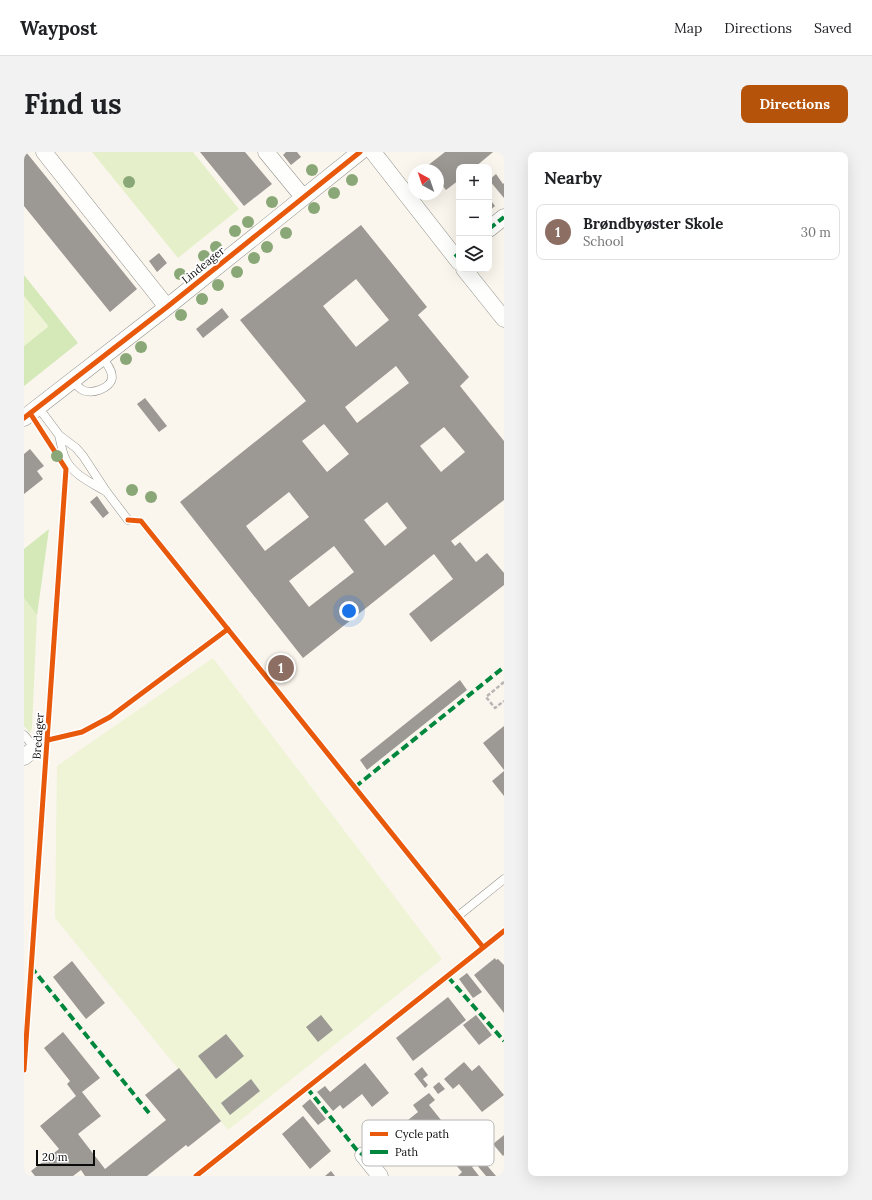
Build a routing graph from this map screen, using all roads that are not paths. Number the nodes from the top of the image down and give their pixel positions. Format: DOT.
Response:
graph roads {
  1 [pos="44,152"];
  2 [pos="266,152"];
  3 [pos="360,152"];
  4 [pos="373,152"];
  5 [pos="303,197"];
  6 [pos="504,217"];
  7 [pos="492,227"];
  8 [pos="456,256"];
  9 [pos="468,272"];
  10 [pos="167,307"];
  11 [pos="504,318"];
  12 [pos="102,357"];
  13 [pos="73,380"];
  14 [pos="38,407"];
  15 [pos="24,418"];
  16 [pos="59,435"];
  17 [pos="106,492"];
  18 [pos="128,520"];
  19 [pos="24,735"];
  20 [pos="29,752"];
  21 [pos="504,879"];
  22 [pos="458,916"];
  23 [pos="372,1166"];
  24 [pos="380,1176"];
  1 -- 10 [label="street"];
  2 -- 5 [label="street"];
  3 -- 5 [label="street, Lindeager"];
  4 -- 8 [label="street"];
  5 -- 10 [label="street, Lindeager"];
  6 -- 7 [label="street"];
  9 -- 11 [label="street"];
  10 -- 12 [label="street, Lindeager"];
  12 -- 13 [label="street, Lindeager"];
  12 -- 13 [label="lane"];
  13 -- 14 [label="street, Lindeager"];
  14 -- 15 [label="street"];
  14 -- 16 [label="lane"];
  16 -- 17 [label="lane"];
  16 -- 17 [label="lane"];
  17 -- 18 [label="lane"];
  19 -- 20 [label="lane"];
  21 -- 22 [label="lane"];
  23 -- 24 [label="street"];
}
